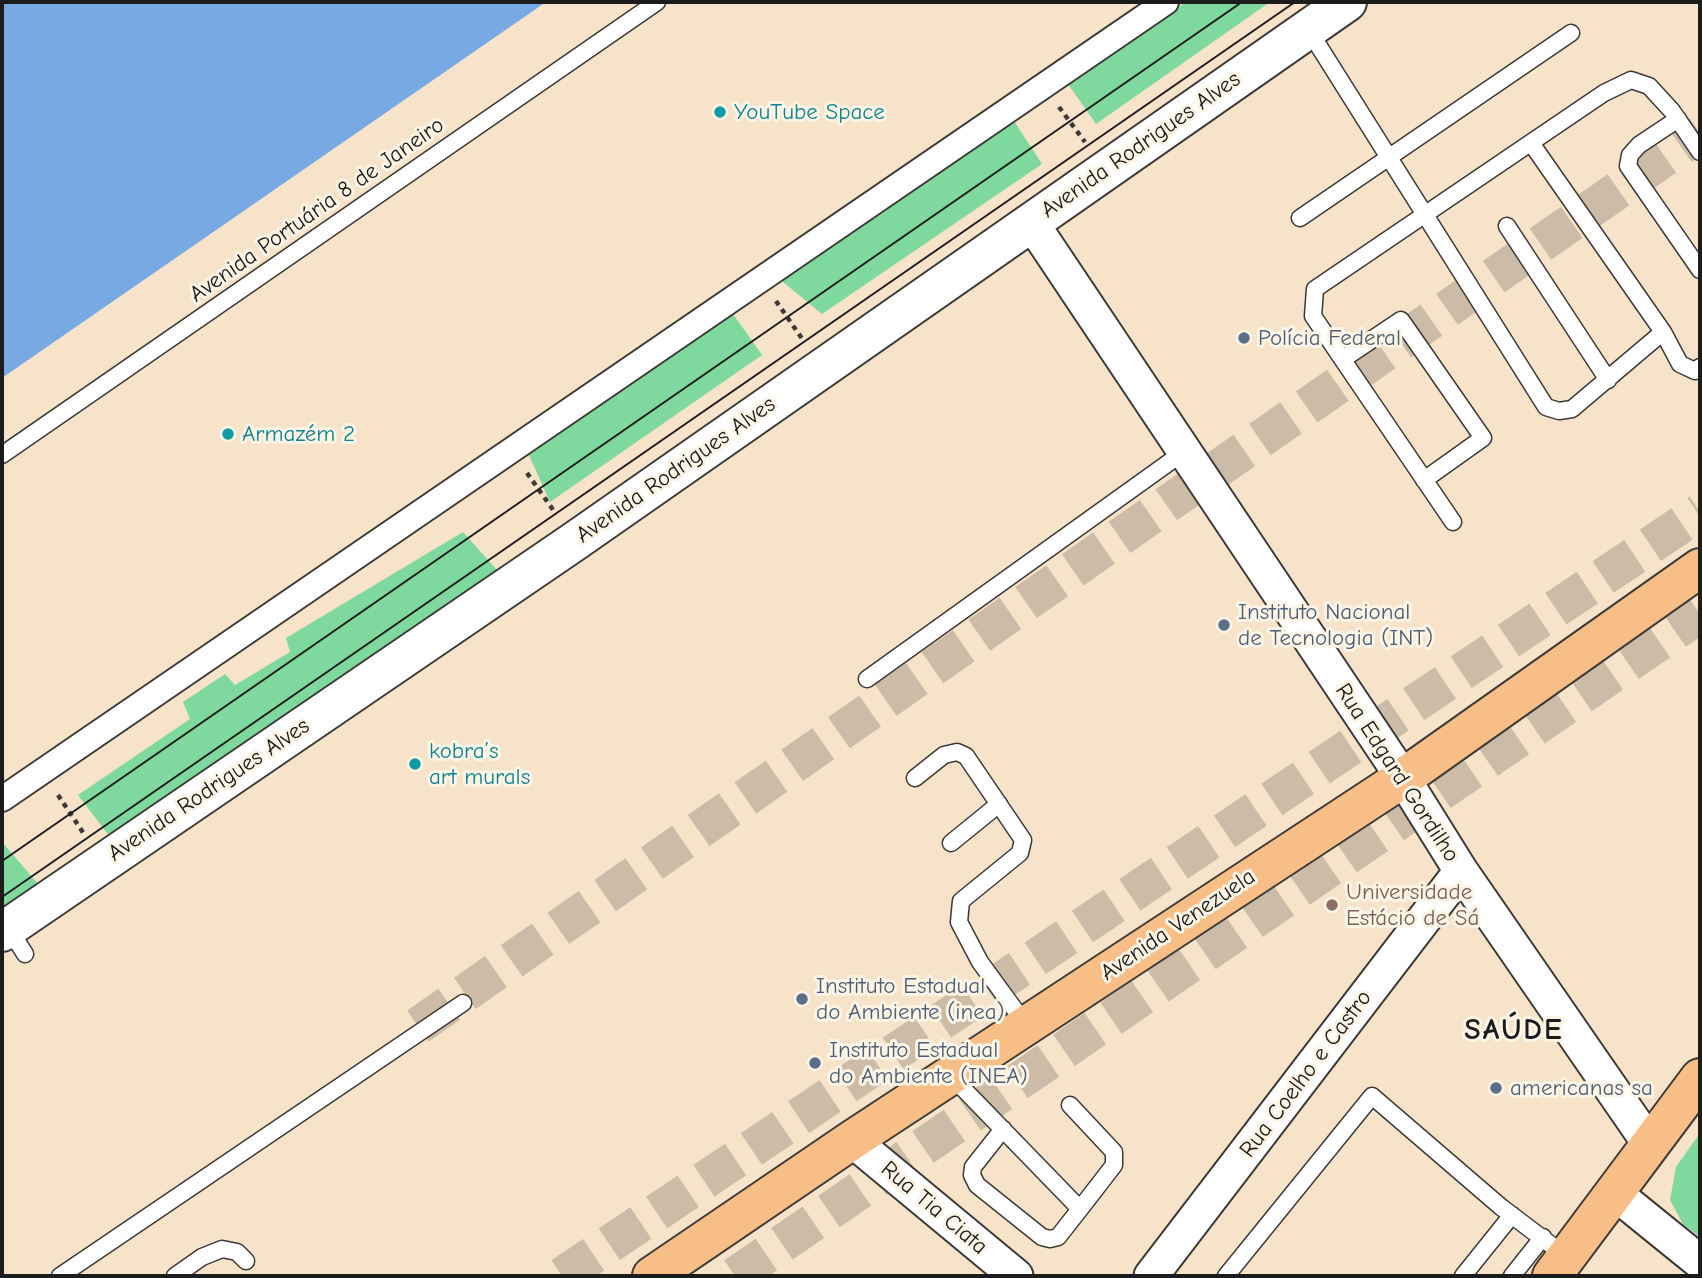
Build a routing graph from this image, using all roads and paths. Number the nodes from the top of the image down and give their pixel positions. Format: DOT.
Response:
graph roads {
  1 [pos="657,2"];
  2 [pos="1166,2"];
  3 [pos="1348,2"];
  4 [pos="1308,29"];
  5 [pos="1571,33"];
  6 [pos="1045,86"];
  7 [pos="1678,119"];
  8 [pos="1531,143"];
  9 [pos="1700,152"];
  10 [pos="1389,157"];
  11 [pos="1104,170"];
  12 [pos="1426,216"];
  13 [pos="1300,218"];
  14 [pos="1031,222"];
  15 [pos="1507,226"];
  16 [pos="1700,270"];
  17 [pos="758,278"];
  18 [pos="1662,332"];
  19 [pos="1343,359"];
  20 [pos="822,367"];
  21 [pos="1700,367"];
  22 [pos="1608,380"];
  23 [pos="509,450"];
  24 [pos="1185,452"];
  25 [pos="2,455"];
  26 [pos="1424,480"];
  27 [pos="1453,522"];
  28 [pos="575,541"];
  29 [pos="1700,568"];
  30 [pos="867,679"];
  31 [pos="42,771"];
  32 [pos="915,778"];
  33 [pos="1403,778"];
  34 [pos="2,799"];
  35 [pos="999,804"];
  36 [pos="951,843"];
  37 [pos="105,861"];
  38 [pos="1461,871"];
  39 [pos="12,938"];
  40 [pos="463,1003"];
  41 [pos="1026,1025"];
  42 [pos="950,1075"];
  43 [pos="1699,1082"];
  44 [pos="1070,1105"];
  45 [pos="1003,1129"];
  46 [pos="852,1140"];
  47 [pos="1651,1146"];
  48 [pos="1616,1194"];
  49 [pos="1080,1209"];
  50 [pos="1512,1215"];
  51 [pos="1554,1257"];
  52 [pos="246,1262"];
  53 [pos="1700,1262"];
  54 [pos="60,1276"];
  55 [pos="175,1276"];
  56 [pos="652,1276"];
  57 [pos="1016,1276"];
  58 [pos="1151,1276"];
  59 [pos="1226,1276"];
  60 [pos="1463,1276"];
  61 [pos="1511,1276"];
  1 -- 25 [label="lane, Avenida Portuária 8 de Janeiro"];
  2 -- 6 [label="street"];
  3 -- 4 [label="street, Avenida Rodrigues Alves"];
  4 -- 10 [label="lane"];
  4 -- 11 [label="street, Avenida Rodrigues Alves"];
  5 -- 10 [label="lane"];
  6 -- 11 [label="path"];
  6 -- 17 [label="street"];
  7 -- 8 [label="lane"];
  7 -- 9 [label="lane"];
  7 -- 16 [label="lane"];
  8 -- 12 [label="lane"];
  8 -- 18 [label="lane"];
  10 -- 12 [label="lane"];
  10 -- 13 [label="lane"];
  11 -- 14 [label="street, Avenida Rodrigues Alves"];
  12 -- 19 [label="lane"];
  12 -- 22 [label="lane"];
  14 -- 20 [label="street, Avenida Rodrigues Alves"];
  14 -- 24 [label="street, Rua Edgard Gordilho"];
  15 -- 22 [label="lane"];
  17 -- 20 [label="path"];
  17 -- 23 [label="street"];
  18 -- 21 [label="lane"];
  18 -- 22 [label="lane"];
  19 -- 26 [label="lane"];
  19 -- 26 [label="lane"];
  20 -- 28 [label="street, Avenida Rodrigues Alves"];
  23 -- 28 [label="path"];
  23 -- 31 [label="street"];
  24 -- 30 [label="lane"];
  24 -- 33 [label="street, Rua Edgard Gordilho"];
  26 -- 27 [label="lane"];
  28 -- 37 [label="street, Avenida Rodrigues Alves"];
  29 -- 33 [label="main road, Avenida Venezuela"];
  31 -- 34 [label="street"];
  31 -- 37 [label="path"];
  32 -- 35 [label="lane"];
  33 -- 38 [label="street, Rua Edgard Gordilho"];
  33 -- 41 [label="main road, Avenida Venezuela"];
  35 -- 36 [label="lane"];
  35 -- 41 [label="lane"];
  37 -- 39 [label="street, Avenida Rodrigues Alves"];
  38 -- 47 [label="street, Rua Edgard Gordilho"];
  38 -- 58 [label="street, Rua Coelho e Castro"];
  40 -- 54 [label="lane"];
  41 -- 42 [label="main road, Avenida Venezuela"];
  42 -- 45 [label="lane"];
  42 -- 46 [label="main road, Avenida Venezuela"];
  43 -- 47 [label="main road"];
  44 -- 49 [label="lane"];
  45 -- 49 [label="lane"];
  45 -- 49 [label="lane"];
  46 -- 56 [label="main road, Avenida Venezuela"];
  46 -- 57 [label="street, Rua Tia Ciata"];
  47 -- 48 [label="main road"];
  48 -- 51 [label="main road"];
  48 -- 53 [label="street"];
  50 -- 51 [label="lane"];
  50 -- 59 [label="lane"];
  50 -- 60 [label="lane"];
  51 -- 61 [label="lane"];
  52 -- 55 [label="lane"];
}
